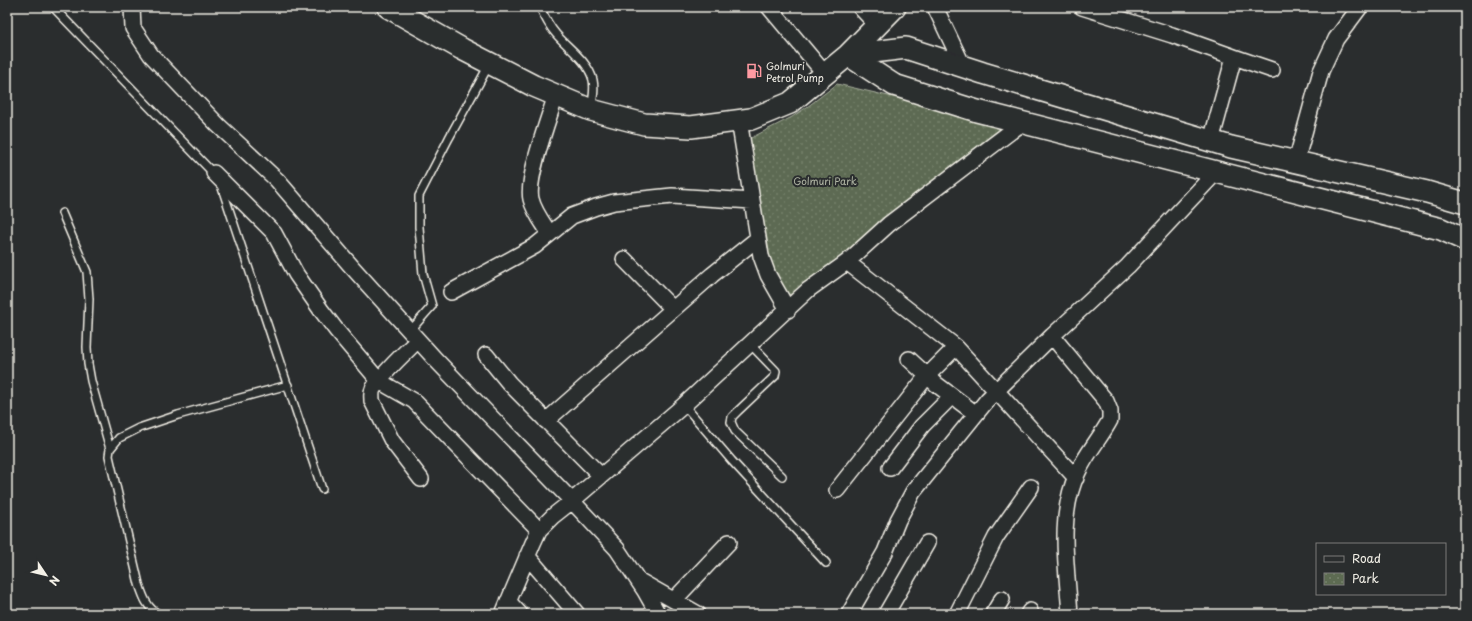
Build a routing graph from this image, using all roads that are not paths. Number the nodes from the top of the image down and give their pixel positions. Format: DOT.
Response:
graph roads {
  1 [pos="53,7"];
  2 [pos="132,7"];
  3 [pos="388,7"];
  4 [pos="540,7"];
  5 [pos="769,7"];
  6 [pos="860,7"];
  7 [pos="895,7"];
  8 [pos="935,7"];
  9 [pos="1082,7"];
  10 [pos="1360,7"];
  11 [pos="877,25"];
  12 [pos="848,55"];
  13 [pos="1234,57"];
  14 [pos="490,64"];
  15 [pos="963,66"];
  16 [pos="1272,70"];
  17 [pos="825,74"];
  18 [pos="556,95"];
  19 [pos="591,110"];
  20 [pos="739,120"];
  21 [pos="1022,122"];
  22 [pos="1211,141"];
  23 [pos="1296,162"];
  24 [pos="1217,171"];
  25 [pos="214,174"];
  26 [pos="752,201"];
  27 [pos="1465,203"];
  28 [pos="62,212"];
  29 [pos="550,234"];
  30 [pos="757,239"];
  31 [pos="1465,240"];
  32 [pos="624,260"];
  33 [pos="846,262"];
  34 [pos="451,292"];
  35 [pos="673,309"];
  36 [pos="788,310"];
  37 [pos="414,335"];
  38 [pos="1052,336"];
  39 [pos="750,345"];
  40 [pos="956,347"];
  41 [pos="486,355"];
  42 [pos="909,359"];
  43 [pos="928,376"];
  44 [pos="379,381"];
  45 [pos="288,385"];
  46 [pos="996,390"];
  47 [pos="951,397"];
  48 [pos="684,405"];
  49 [pos="976,414"];
  50 [pos="546,421"];
  51 [pos="110,449"];
  52 [pos="890,468"];
  53 [pos="601,476"];
  54 [pos="782,476"];
  55 [pos="1076,478"];
  56 [pos="421,479"];
  57 [pos="1031,487"];
  58 [pos="322,489"];
  59 [pos="837,490"];
  60 [pos="572,501"];
  61 [pos="539,530"];
  62 [pos="729,542"];
  63 [pos="927,543"];
  64 [pos="528,556"];
  65 [pos="826,564"];
  66 [pos="637,579"];
  67 [pos="1002,599"];
  68 [pos="674,600"];
  69 [pos="506,608"];
  70 [pos="159,614"];
  71 [pos="520,614"];
  72 [pos="576,614"];
  73 [pos="658,614"];
  74 [pos="698,614"];
  75 [pos="849,614"];
  76 [pos="886,614"];
  77 [pos="957,614"];
  78 [pos="993,614"];
  79 [pos="1070,614"];
  1 -- 25 [label="lane"];
  2 -- 37 [label="street"];
  3 -- 14 [label="street"];
  4 -- 19 [label="lane"];
  5 -- 17 [label="street"];
  6 -- 11 [label="street"];
  7 -- 11 [label="street"];
  8 -- 15 [label="street"];
  9 -- 13 [label="street"];
  10 -- 23 [label="street"];
  11 -- 12 [label="street"];
  12 -- 15 [label="street"];
  12 -- 17 [label="street"];
  12 -- 21 [label="street"];
  13 -- 16 [label="street"];
  13 -- 22 [label="street"];
  14 -- 18 [label="street"];
  14 -- 37 [label="lane"];
  15 -- 22 [label="street"];
  17 -- 20 [label="street"];
  18 -- 19 [label="street"];
  18 -- 29 [label="street"];
  19 -- 20 [label="street"];
  20 -- 26 [label="street"];
  21 -- 24 [label="street"];
  21 -- 33 [label="street"];
  22 -- 23 [label="street"];
  23 -- 27 [label="street"];
  24 -- 31 [label="street"];
  24 -- 38 [label="street"];
  25 -- 44 [label="street"];
  25 -- 45 [label="lane"];
  26 -- 29 [label="street"];
  26 -- 30 [label="street"];
  28 -- 51 [label="lane"];
  29 -- 34 [label="street"];
  30 -- 35 [label="street"];
  30 -- 36 [label="street"];
  32 -- 35 [label="street"];
  33 -- 36 [label="street"];
  33 -- 40 [label="street"];
  35 -- 50 [label="street"];
  36 -- 39 [label="street"];
  37 -- 44 [label="street"];
  37 -- 60 [label="street"];
  38 -- 46 [label="street"];
  38 -- 55 [label="street"];
  39 -- 48 [label="street"];
  39 -- 54 [label="lane"];
  40 -- 43 [label="street"];
  40 -- 46 [label="street"];
  41 -- 50 [label="street"];
  42 -- 43 [label="street"];
  43 -- 47 [label="street"];
  43 -- 59 [label="street"];
  44 -- 56 [label="street"];
  44 -- 61 [label="street"];
  45 -- 51 [label="lane"];
  45 -- 58 [label="lane"];
  46 -- 49 [label="street"];
  46 -- 55 [label="street"];
  47 -- 49 [label="street"];
  47 -- 52 [label="street"];
  48 -- 53 [label="street"];
  48 -- 65 [label="lane"];
  49 -- 75 [label="street"];
  50 -- 53 [label="street"];
  51 -- 70 [label="lane"];
  53 -- 60 [label="street"];
  55 -- 79 [label="street"];
  57 -- 77 [label="street"];
  60 -- 61 [label="street"];
  60 -- 66 [label="street"];
  61 -- 64 [label="street"];
  62 -- 68 [label="street"];
  63 -- 76 [label="street"];
  64 -- 69 [label="street"];
  64 -- 72 [label="street"];
  66 -- 68 [label="street"];
  66 -- 73 [label="street"];
  67 -- 78 [label="street"];
  68 -- 74 [label="street"];
  69 -- 71 [label="street"];
}
